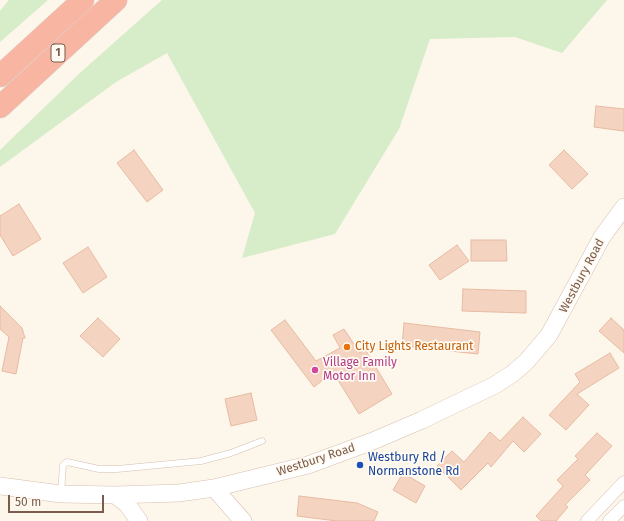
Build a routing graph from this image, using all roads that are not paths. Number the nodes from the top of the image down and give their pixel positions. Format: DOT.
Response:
graph roads {
  1 [pos="83,0"];
  2 [pos="116,0"];
  3 [pos="0,76"];
  4 [pos="0,107"];
  5 [pos="624,207"];
  6 [pos="262,441"];
  7 [pos="624,482"];
  8 [pos="0,486"];
  9 [pos="214,488"];
  10 [pos="61,494"];
  11 [pos="115,495"];
  12 [pos="624,506"];
  13 [pos="139,521"];
  14 [pos="243,521"];
  15 [pos="587,521"];
  16 [pos="609,521"];
  1 -- 3 [label="highway, 1"];
  2 -- 4 [label="highway, 1"];
  5 -- 9 [label="main road, Westbury Road"];
  6 -- 10 [label="lane"];
  7 -- 15 [label="street"];
  8 -- 10 [label="main road, Westbury Road"];
  9 -- 11 [label="main road, Westbury Road"];
  9 -- 14 [label="main road"];
  10 -- 11 [label="main road, Westbury Road"];
  11 -- 13 [label="main road"];
  12 -- 16 [label="street"];
}
